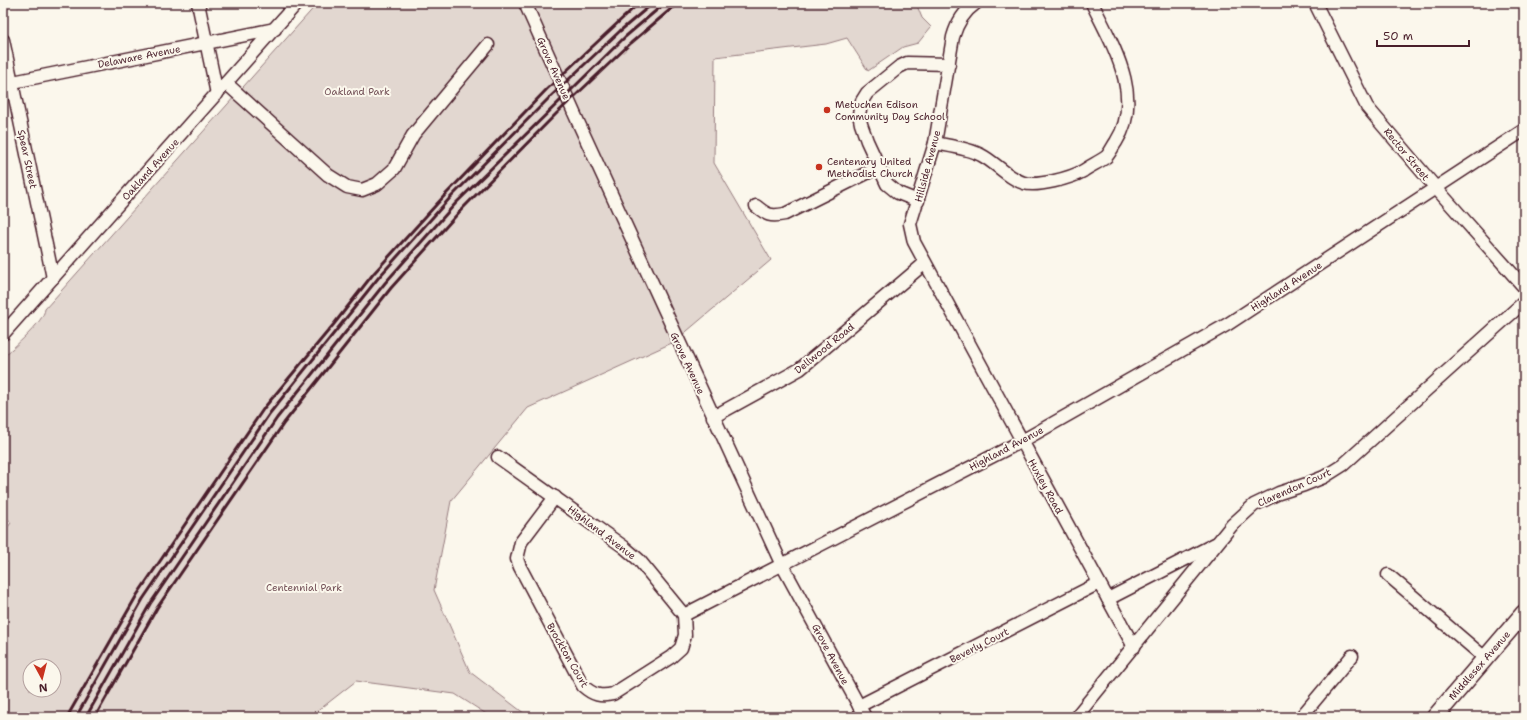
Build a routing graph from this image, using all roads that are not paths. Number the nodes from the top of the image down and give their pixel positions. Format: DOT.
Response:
graph roads {
  1 [pos="198,3"];
  2 [pos="297,3"];
  3 [pos="525,3"];
  4 [pos="976,3"];
  5 [pos="1092,3"];
  6 [pos="1316,3"];
  7 [pos="275,29"];
  8 [pos="3,40"];
  9 [pos="206,43"];
  10 [pos="488,45"];
  11 [pos="949,64"];
  12 [pos="7,83"];
  13 [pos="226,83"];
  14 [pos="217,94"];
  15 [pos="1524,130"];
  16 [pos="935,143"];
  17 [pos="879,167"];
  18 [pos="1436,188"];
  19 [pos="918,201"];
  20 [pos="756,206"];
  21 [pos="925,262"];
  22 [pos="53,278"];
  23 [pos="1524,287"];
  24 [pos="1524,302"];
  25 [pos="3,334"];
  26 [pos="713,417"];
  27 [pos="1022,441"];
  28 [pos="498,457"];
  29 [pos="555,497"];
  30 [pos="1220,541"];
  31 [pos="781,564"];
  32 [pos="1388,576"];
  33 [pos="1099,583"];
  34 [pos="1108,599"];
  35 [pos="1524,613"];
  36 [pos="684,615"];
  37 [pos="1134,647"];
  38 [pos="1352,656"];
  39 [pos="1485,658"];
  40 [pos="862,712"];
  41 [pos="1076,717"];
  42 [pos="1301,717"];
  43 [pos="1434,717"];
  1 -- 9 [label="street"];
  2 -- 7 [label="street, Oakland Avenue"];
  3 -- 26 [label="street, Grove Avenue"];
  4 -- 11 [label="street, Hillside Avenue"];
  5 -- 16 [label="street"];
  6 -- 18 [label="street, Rector Street"];
  7 -- 9 [label="street, Delaware Avenue"];
  7 -- 13 [label="street, Oakland Avenue"];
  8 -- 12 [label="street, Spear Street"];
  9 -- 12 [label="street, Delaware Avenue"];
  9 -- 14 [label="street"];
  10 -- 13 [label="street"];
  11 -- 16 [label="street, Hillside Avenue"];
  11 -- 17 [label="street"];
  12 -- 22 [label="street, Spear Street"];
  13 -- 14 [label="street, Oakland Avenue"];
  14 -- 22 [label="street, Oakland Avenue"];
  15 -- 18 [label="street, Highland Avenue"];
  16 -- 19 [label="street, Hillside Avenue"];
  17 -- 19 [label="street"];
  17 -- 20 [label="street"];
  18 -- 23 [label="street, Rector Street"];
  18 -- 27 [label="street, Highland Avenue"];
  19 -- 21 [label="street, Hillside Avenue"];
  21 -- 26 [label="street, Dellwood Road"];
  21 -- 27 [label="street, Huxley Road"];
  22 -- 25 [label="street, Oakland Avenue"];
  24 -- 30 [label="street, Clarendon Court"];
  26 -- 31 [label="street, Grove Avenue"];
  27 -- 31 [label="street, Highland Avenue"];
  27 -- 33 [label="street, Huxley Road"];
  28 -- 29 [label="street, Highland Avenue"];
  29 -- 36 [label="street, Highland Avenue"];
  29 -- 36 [label="street, Brockton Court"];
  30 -- 34 [label="street"];
  30 -- 37 [label="street, Clarendon Court"];
  31 -- 36 [label="street, Highland Avenue"];
  31 -- 40 [label="street, Grove Avenue"];
  32 -- 39 [label="street"];
  33 -- 34 [label="street, Huxley Road"];
  33 -- 40 [label="street, Beverly Court"];
  34 -- 37 [label="street, Huxley Road"];
  35 -- 39 [label="main road, Middlesex Avenue"];
  37 -- 41 [label="street, Clarendon Court"];
  38 -- 42 [label="street"];
  39 -- 43 [label="main road, Middlesex Avenue"];
}
